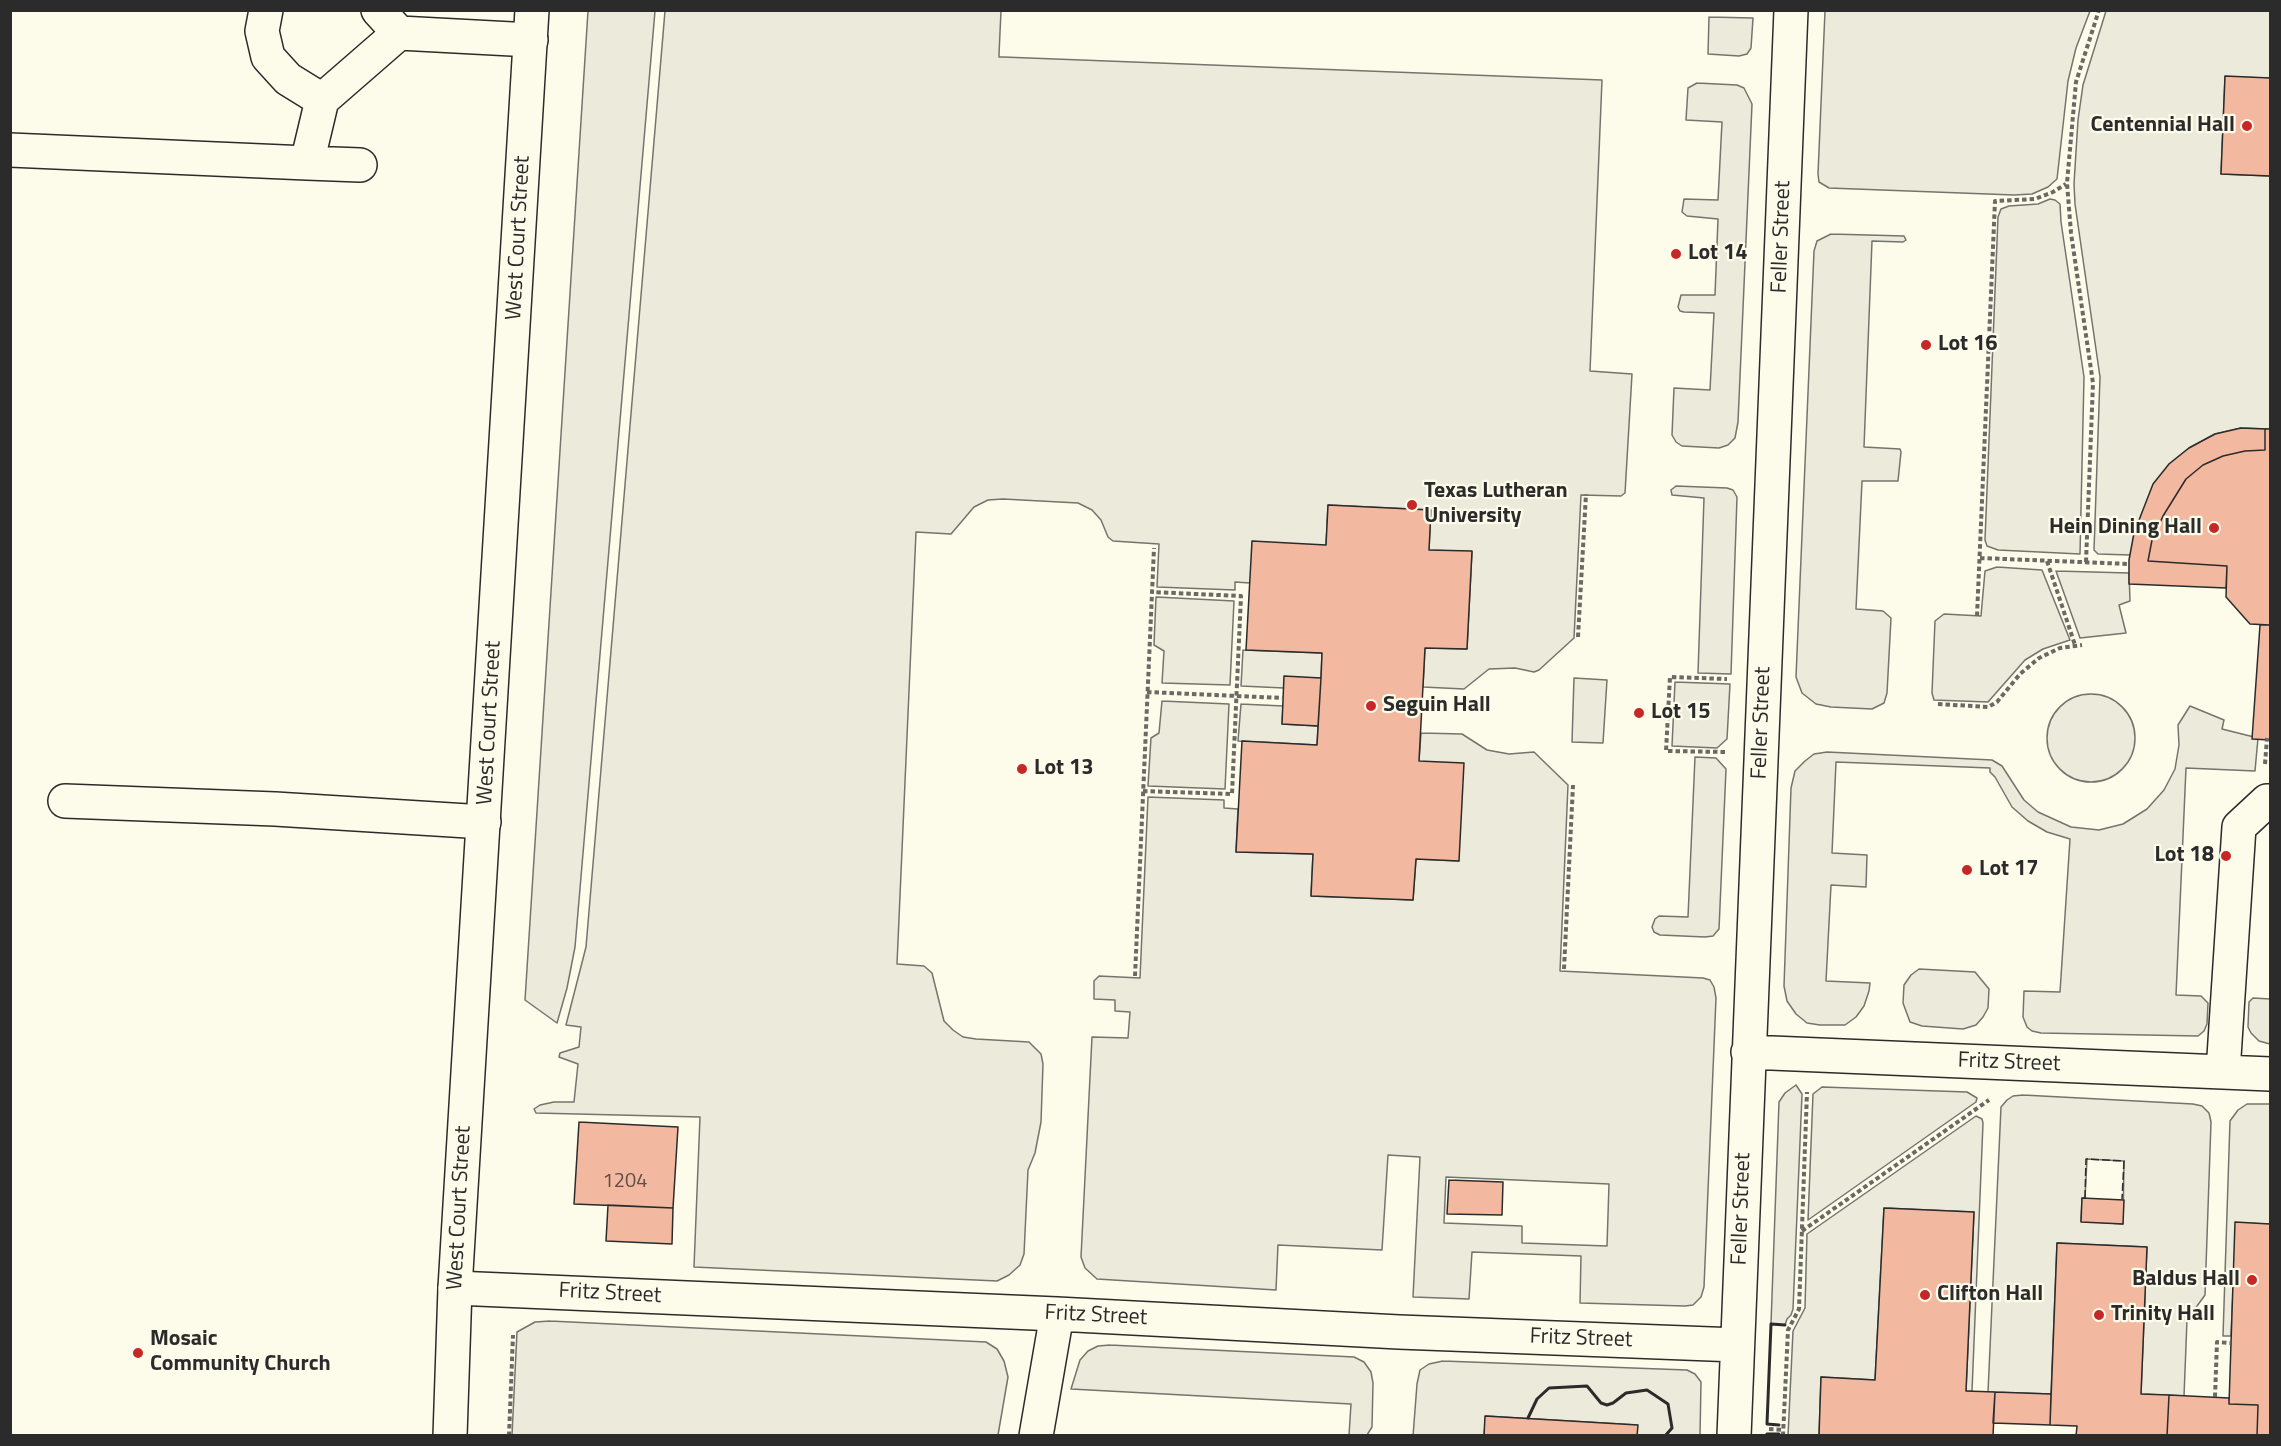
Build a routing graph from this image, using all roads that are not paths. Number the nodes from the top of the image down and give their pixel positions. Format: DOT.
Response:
graph roads {
  1 [pos="266,10"];
  2 [pos="1791,10"];
  3 [pos="388,22"];
  4 [pos="532,25"];
  5 [pos="322,100"];
  6 [pos="10,150"];
  7 [pos="307,163"];
  8 [pos="360,165"];
  9 [pos="2268,786"];
  10 [pos="65,801"];
  11 [pos="484,822"];
  12 [pos="1748,1052"];
  13 [pos="2223,1072"];
  14 [pos="2271,1074"];
  15 [pos="455,1288"];
  16 [pos="1057,1314"];
  17 [pos="1737,1345"];
  18 [pos="450,1436"];
  19 [pos="1036,1436"];
  20 [pos="1734,1436"];
  1 -- 5 [label="street"];
  2 -- 12 [label="street, Feller Street"];
  3 -- 4 [label="street"];
  3 -- 5 [label="street"];
  4 -- 11 [label="street, West Court Street"];
  5 -- 7 [label="street"];
  6 -- 7 [label="street"];
  7 -- 8 [label="street"];
  9 -- 13 [label="street"];
  10 -- 11 [label="street"];
  11 -- 15 [label="street, West Court Street"];
  12 -- 13 [label="street, Fritz Street"];
  12 -- 17 [label="street, Feller Street"];
  13 -- 14 [label="street, Fritz Street"];
  15 -- 16 [label="street, Fritz Street"];
  15 -- 18 [label="street, West Court Street"];
  16 -- 17 [label="street, Fritz Street"];
  16 -- 19 [label="street"];
  17 -- 20 [label="street, Feller Street"];
}
